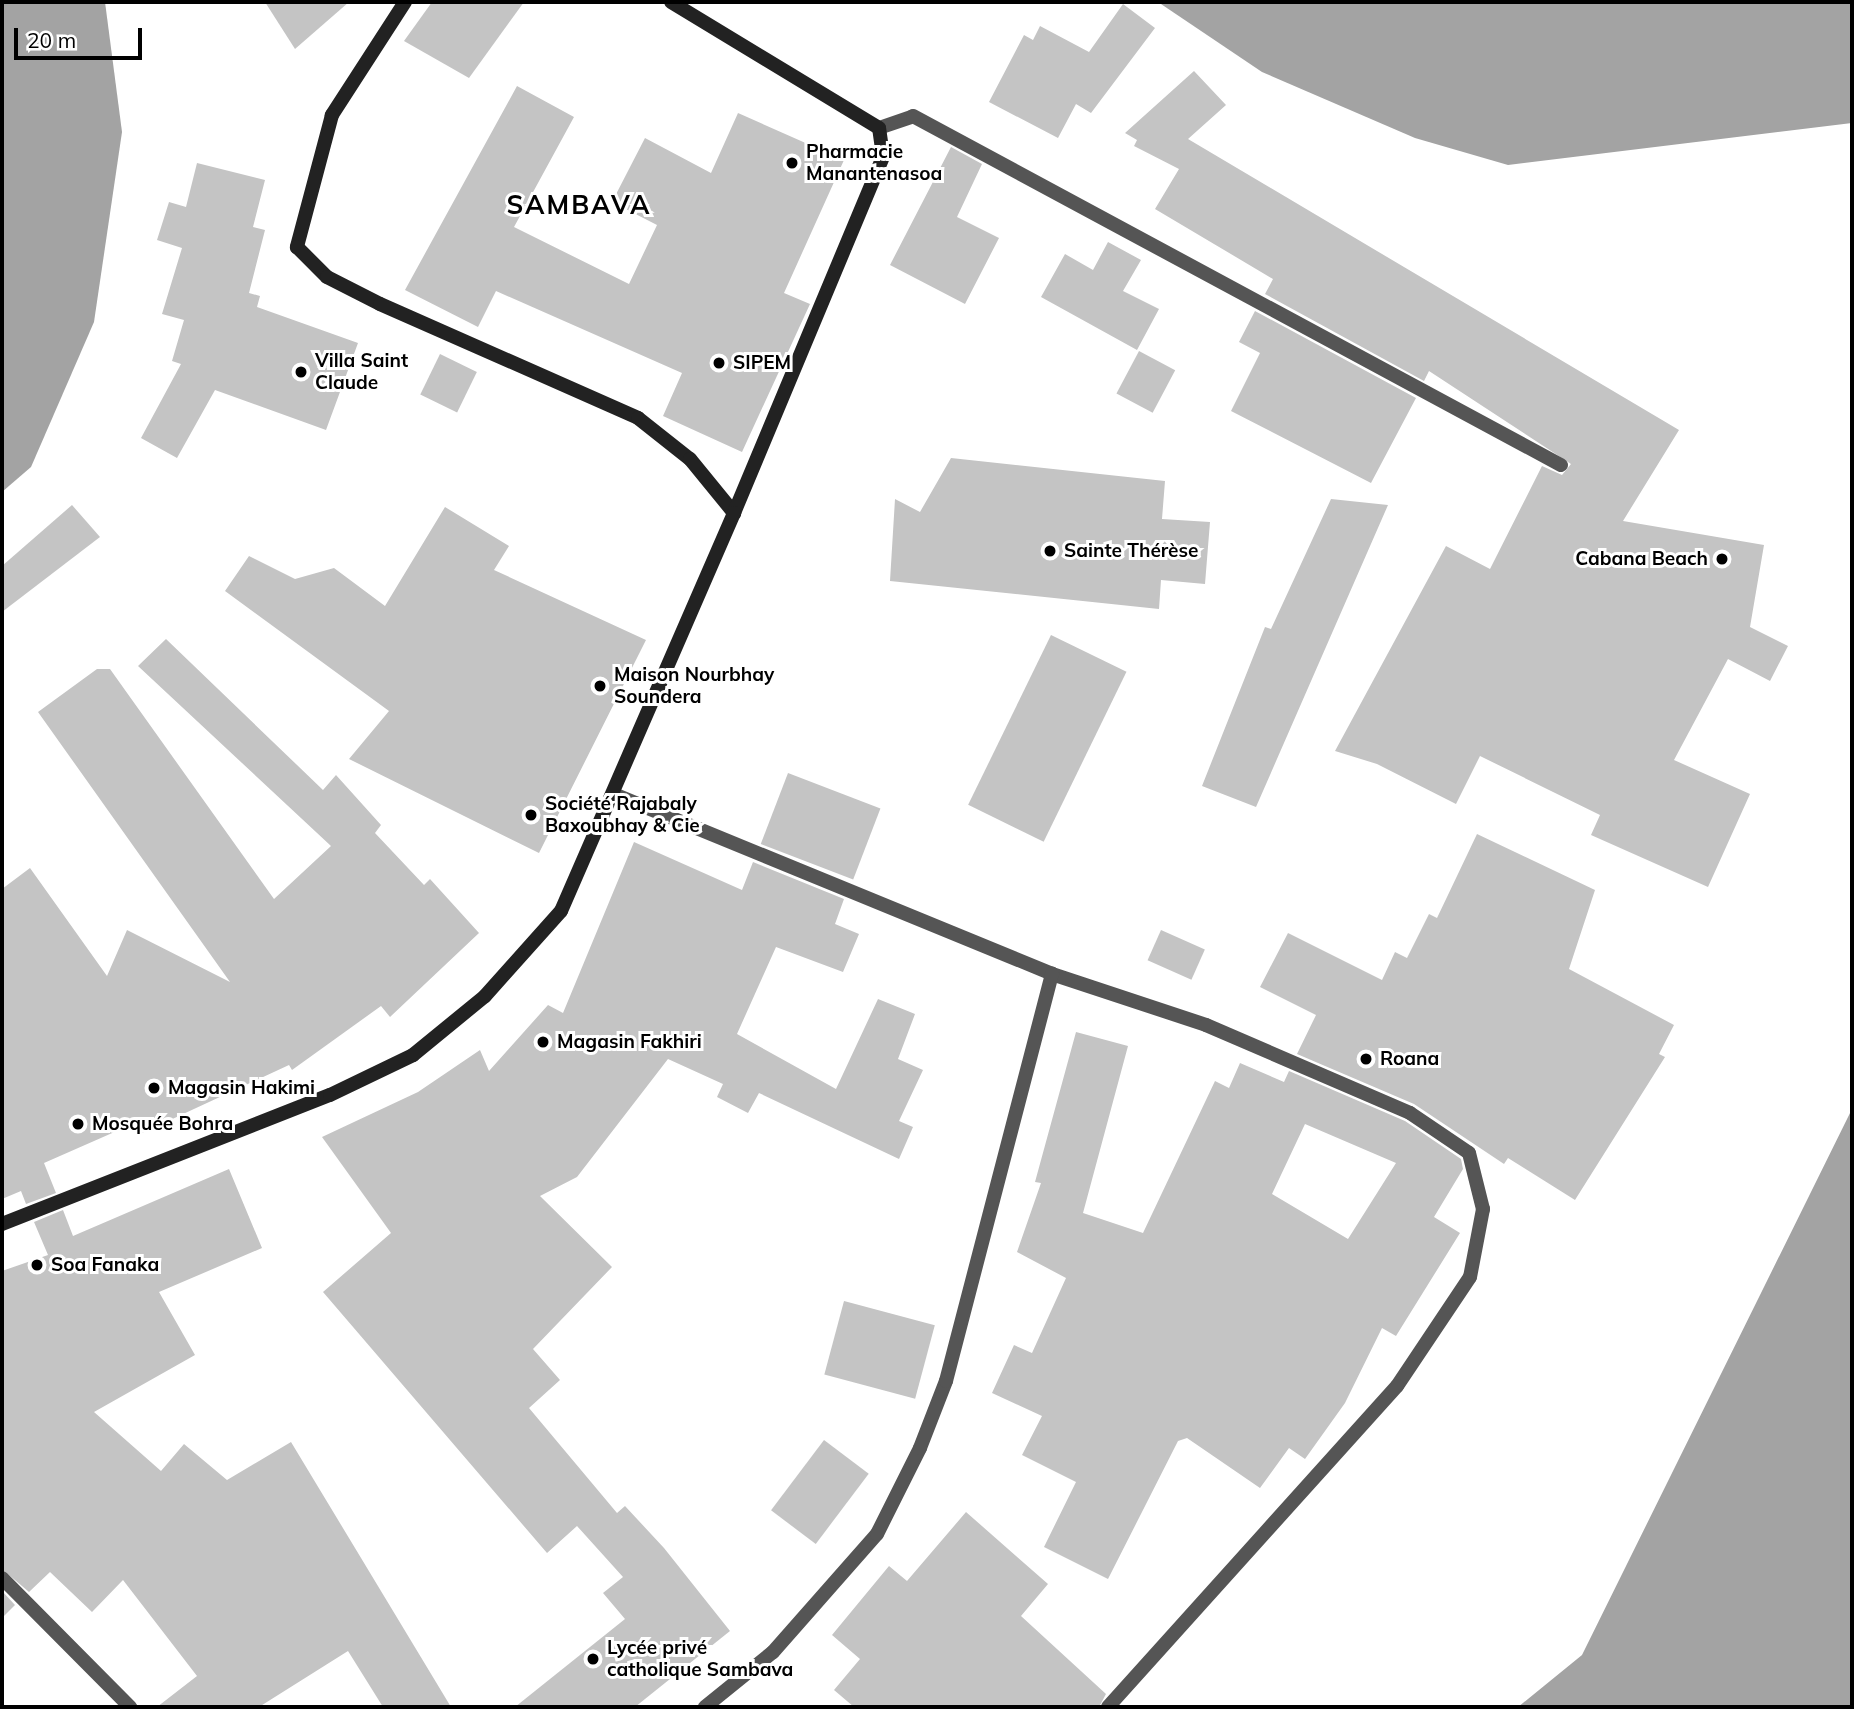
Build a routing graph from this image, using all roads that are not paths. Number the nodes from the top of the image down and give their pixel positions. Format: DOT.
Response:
graph roads {
  1 [pos="405,2"];
  2 [pos="671,2"];
  3 [pos="879,128"];
  4 [pos="1561,465"];
  5 [pos="734,513"];
  6 [pos="616,795"];
  7 [pos="1052,974"];
  8 [pos="2,1224"];
  9 [pos="2,1578"];
  10 [pos="130,1707"];
  11 [pos="705,1707"];
  12 [pos="1108,1707"];
  1 -- 5 [label="main road"];
  2 -- 3 [label="main road"];
  3 -- 4 [label="street"];
  3 -- 5 [label="main road"];
  5 -- 6 [label="main road"];
  6 -- 7 [label="street"];
  6 -- 8 [label="main road"];
  7 -- 11 [label="street"];
  7 -- 12 [label="street"];
  9 -- 10 [label="street"];
}
